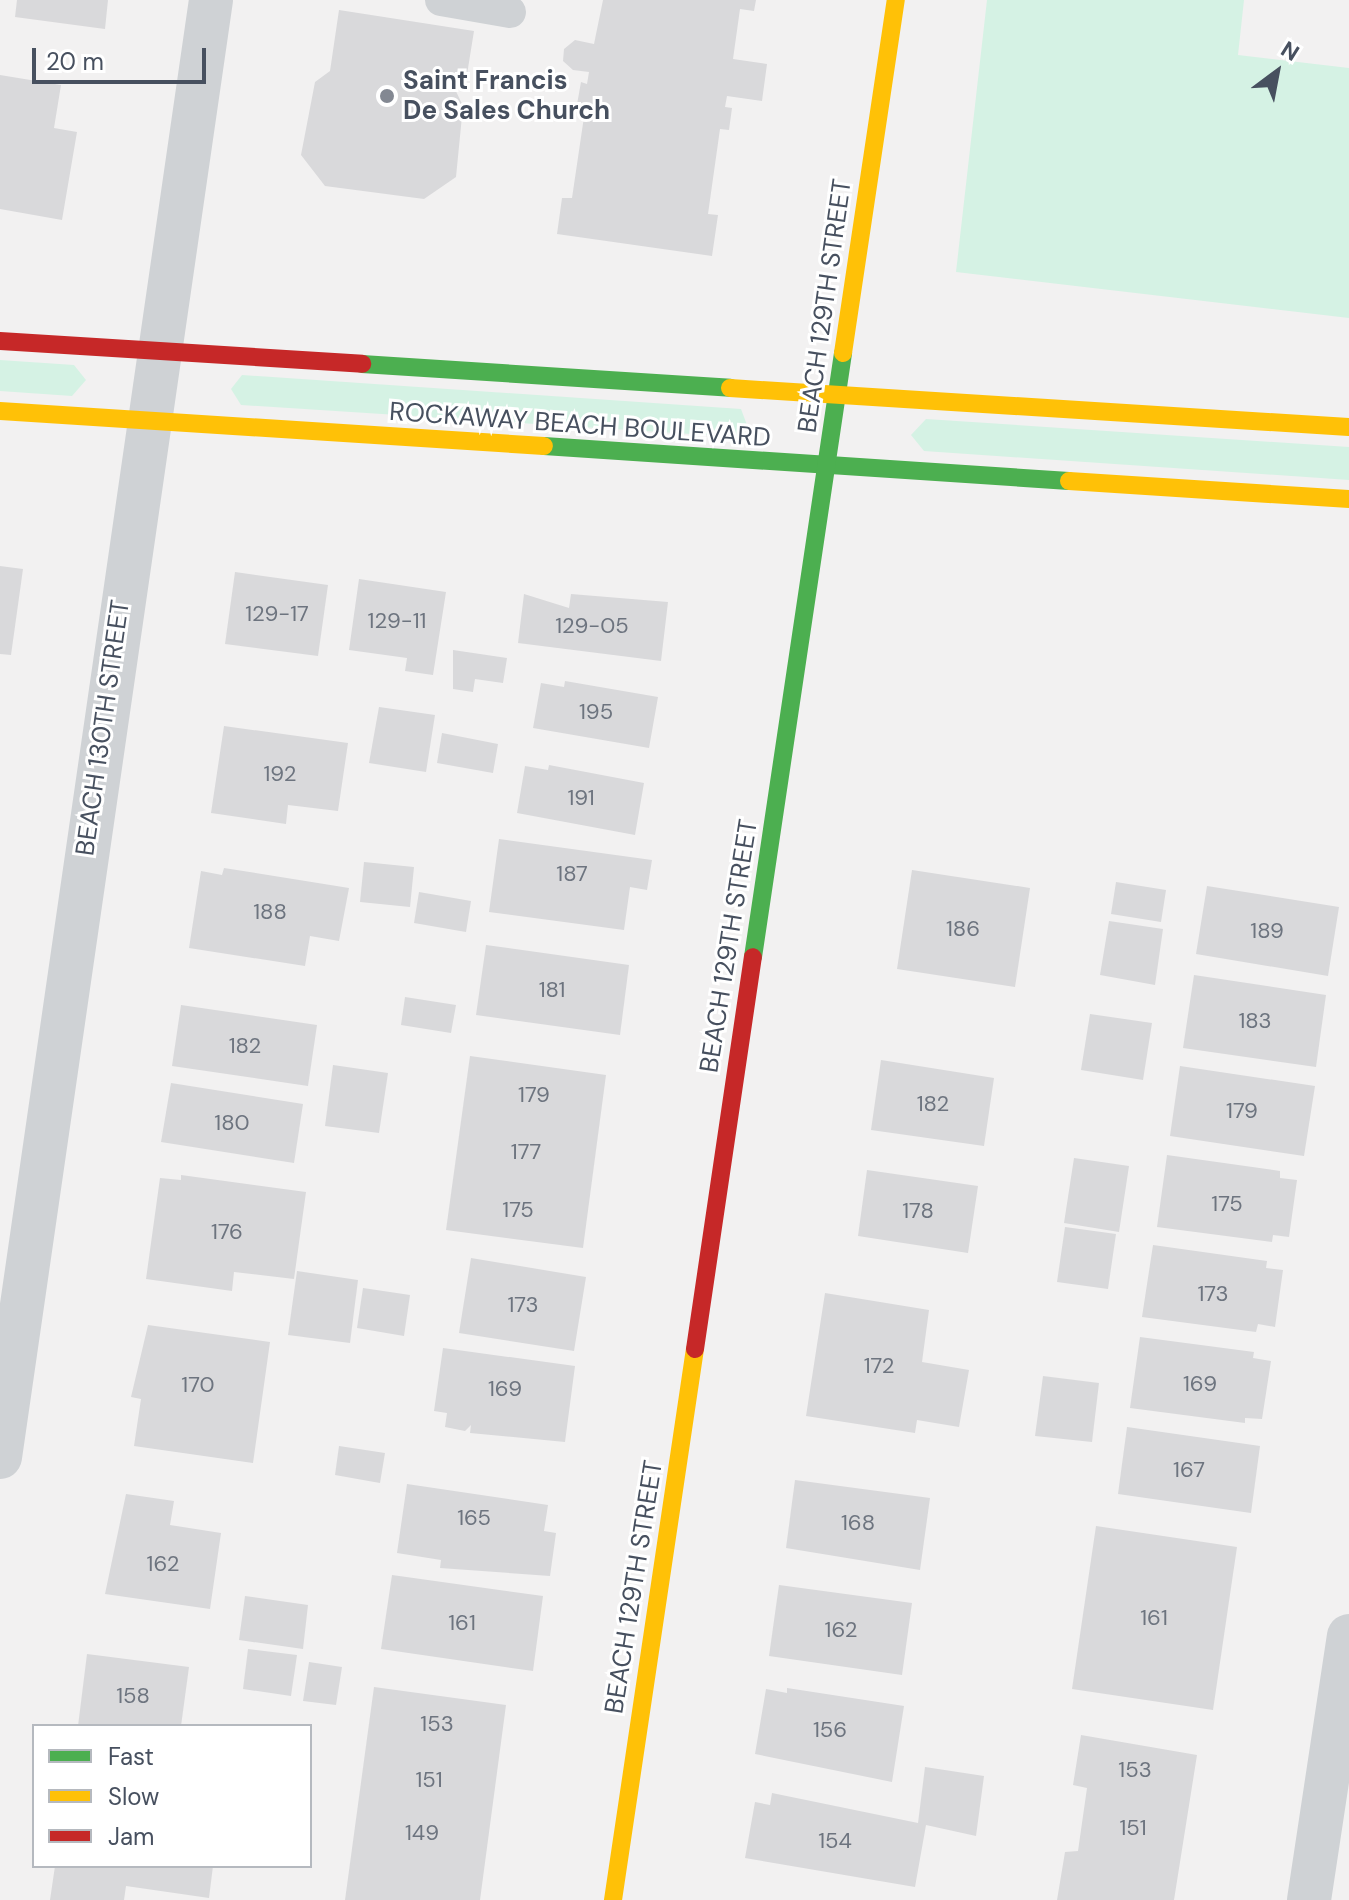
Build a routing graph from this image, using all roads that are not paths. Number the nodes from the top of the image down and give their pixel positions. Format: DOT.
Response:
graph roads {
  1 [pos="211,0"];
  2 [pos="441,0"];
  3 [pos="896,0"];
  4 [pos="510,12"];
  5 [pos="0,341"];
  6 [pos="160,350"];
  7 [pos="839,393"];
  8 [pos="0,411"];
  9 [pos="146,421"];
  10 [pos="1349,427"];
  11 [pos="828,468"];
  12 [pos="1349,499"];
  13 [pos="0,1457"];
  14 [pos="1349,1636"];
  15 [pos="613,1900"];
  16 [pos="1309,1900"];
  1 -- 6 [label="street, BEACH 130TH STREET"];
  2 -- 4 [label="lane"];
  3 -- 7 [label="street, BEACH 129TH STREET"];
  5 -- 6 [label="street, ROCKAWAY BEACH BOULEVARD"];
  6 -- 7 [label="street, ROCKAWAY BEACH BOULEVARD"];
  6 -- 9 [label="street, BEACH 130TH STREET"];
  7 -- 10 [label="street, ROCKAWAY BEACH BOULEVARD"];
  7 -- 11 [label="street, BEACH 129TH STREET"];
  8 -- 9 [label="street, ROCKAWAY BEACH BOULEVARD"];
  9 -- 11 [label="street, ROCKAWAY BEACH BOULEVARD"];
  9 -- 13 [label="street, BEACH 130TH STREET"];
  11 -- 12 [label="street, ROCKAWAY BEACH BOULEVARD"];
  11 -- 15 [label="street, BEACH 129TH STREET"];
  14 -- 16 [label="street"];
}
